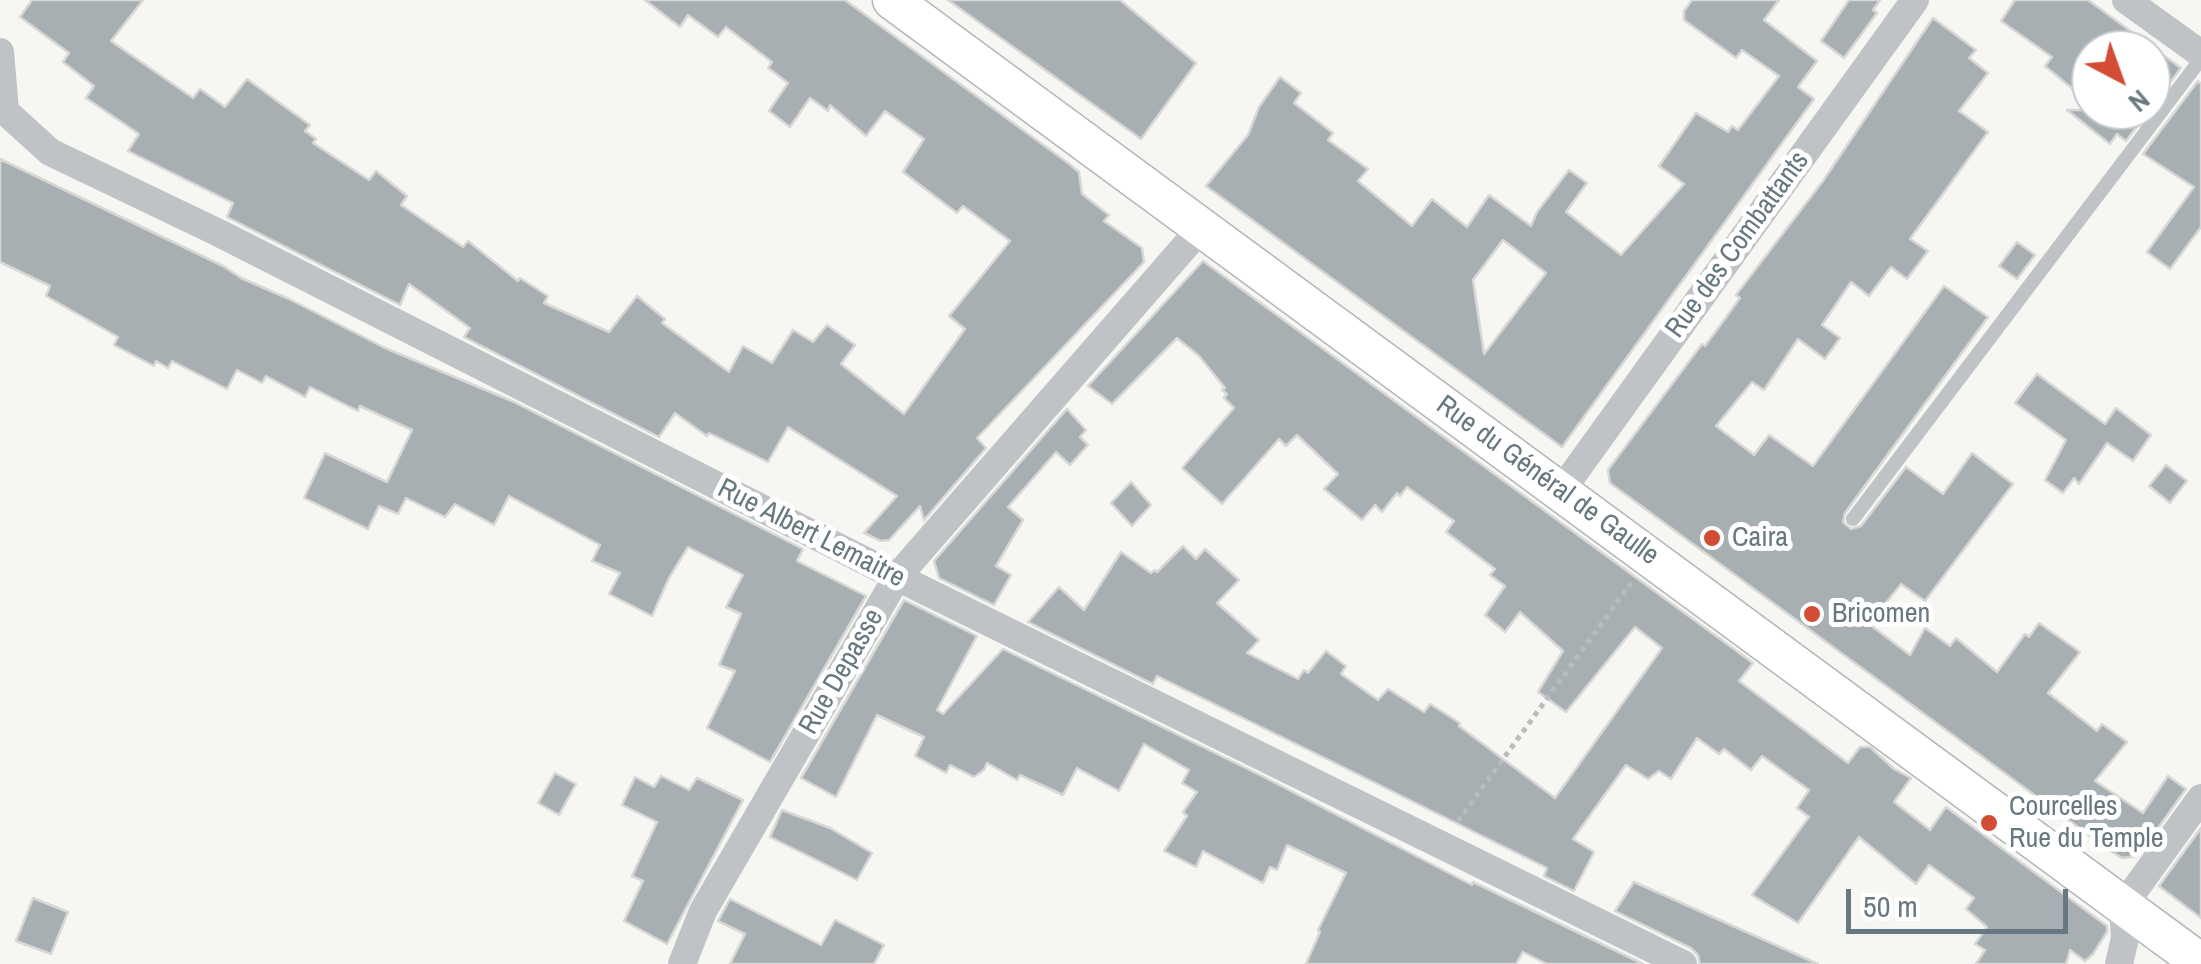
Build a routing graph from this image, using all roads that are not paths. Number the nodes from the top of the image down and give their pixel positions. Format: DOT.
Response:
graph roads {
  1 [pos="892,0"];
  2 [pos="1914,0"];
  3 [pos="2126,0"];
  4 [pos="0,52"];
  5 [pos="2201,57"];
  6 [pos="1202,227"];
  7 [pos="1561,491"];
  8 [pos="1853,520"];
  9 [pos="897,577"];
  10 [pos="2201,798"];
  11 [pos="2123,906"];
  12 [pos="2201,963"];
  13 [pos="682,964"];
  14 [pos="1683,964"];
  15 [pos="2119,964"];
  1 -- 6 [label="main road, Rue du Général de Gaulle"];
  2 -- 7 [label="street, Rue des Combattants"];
  3 -- 5 [label="street"];
  4 -- 9 [label="street, Rue Albert Lemaitre"];
  5 -- 8 [label="lane"];
  6 -- 7 [label="main road, Rue du Général de Gaulle"];
  6 -- 9 [label="street, Rue Depasse"];
  7 -- 11 [label="main road, Rue du Général de Gaulle"];
  9 -- 13 [label="street, Rue Depasse"];
  9 -- 14 [label="street, Rue Albert Lemaitre"];
  10 -- 11 [label="street"];
  11 -- 12 [label="main road, Rue du Général de Gaulle"];
  11 -- 15 [label="street"];
}
